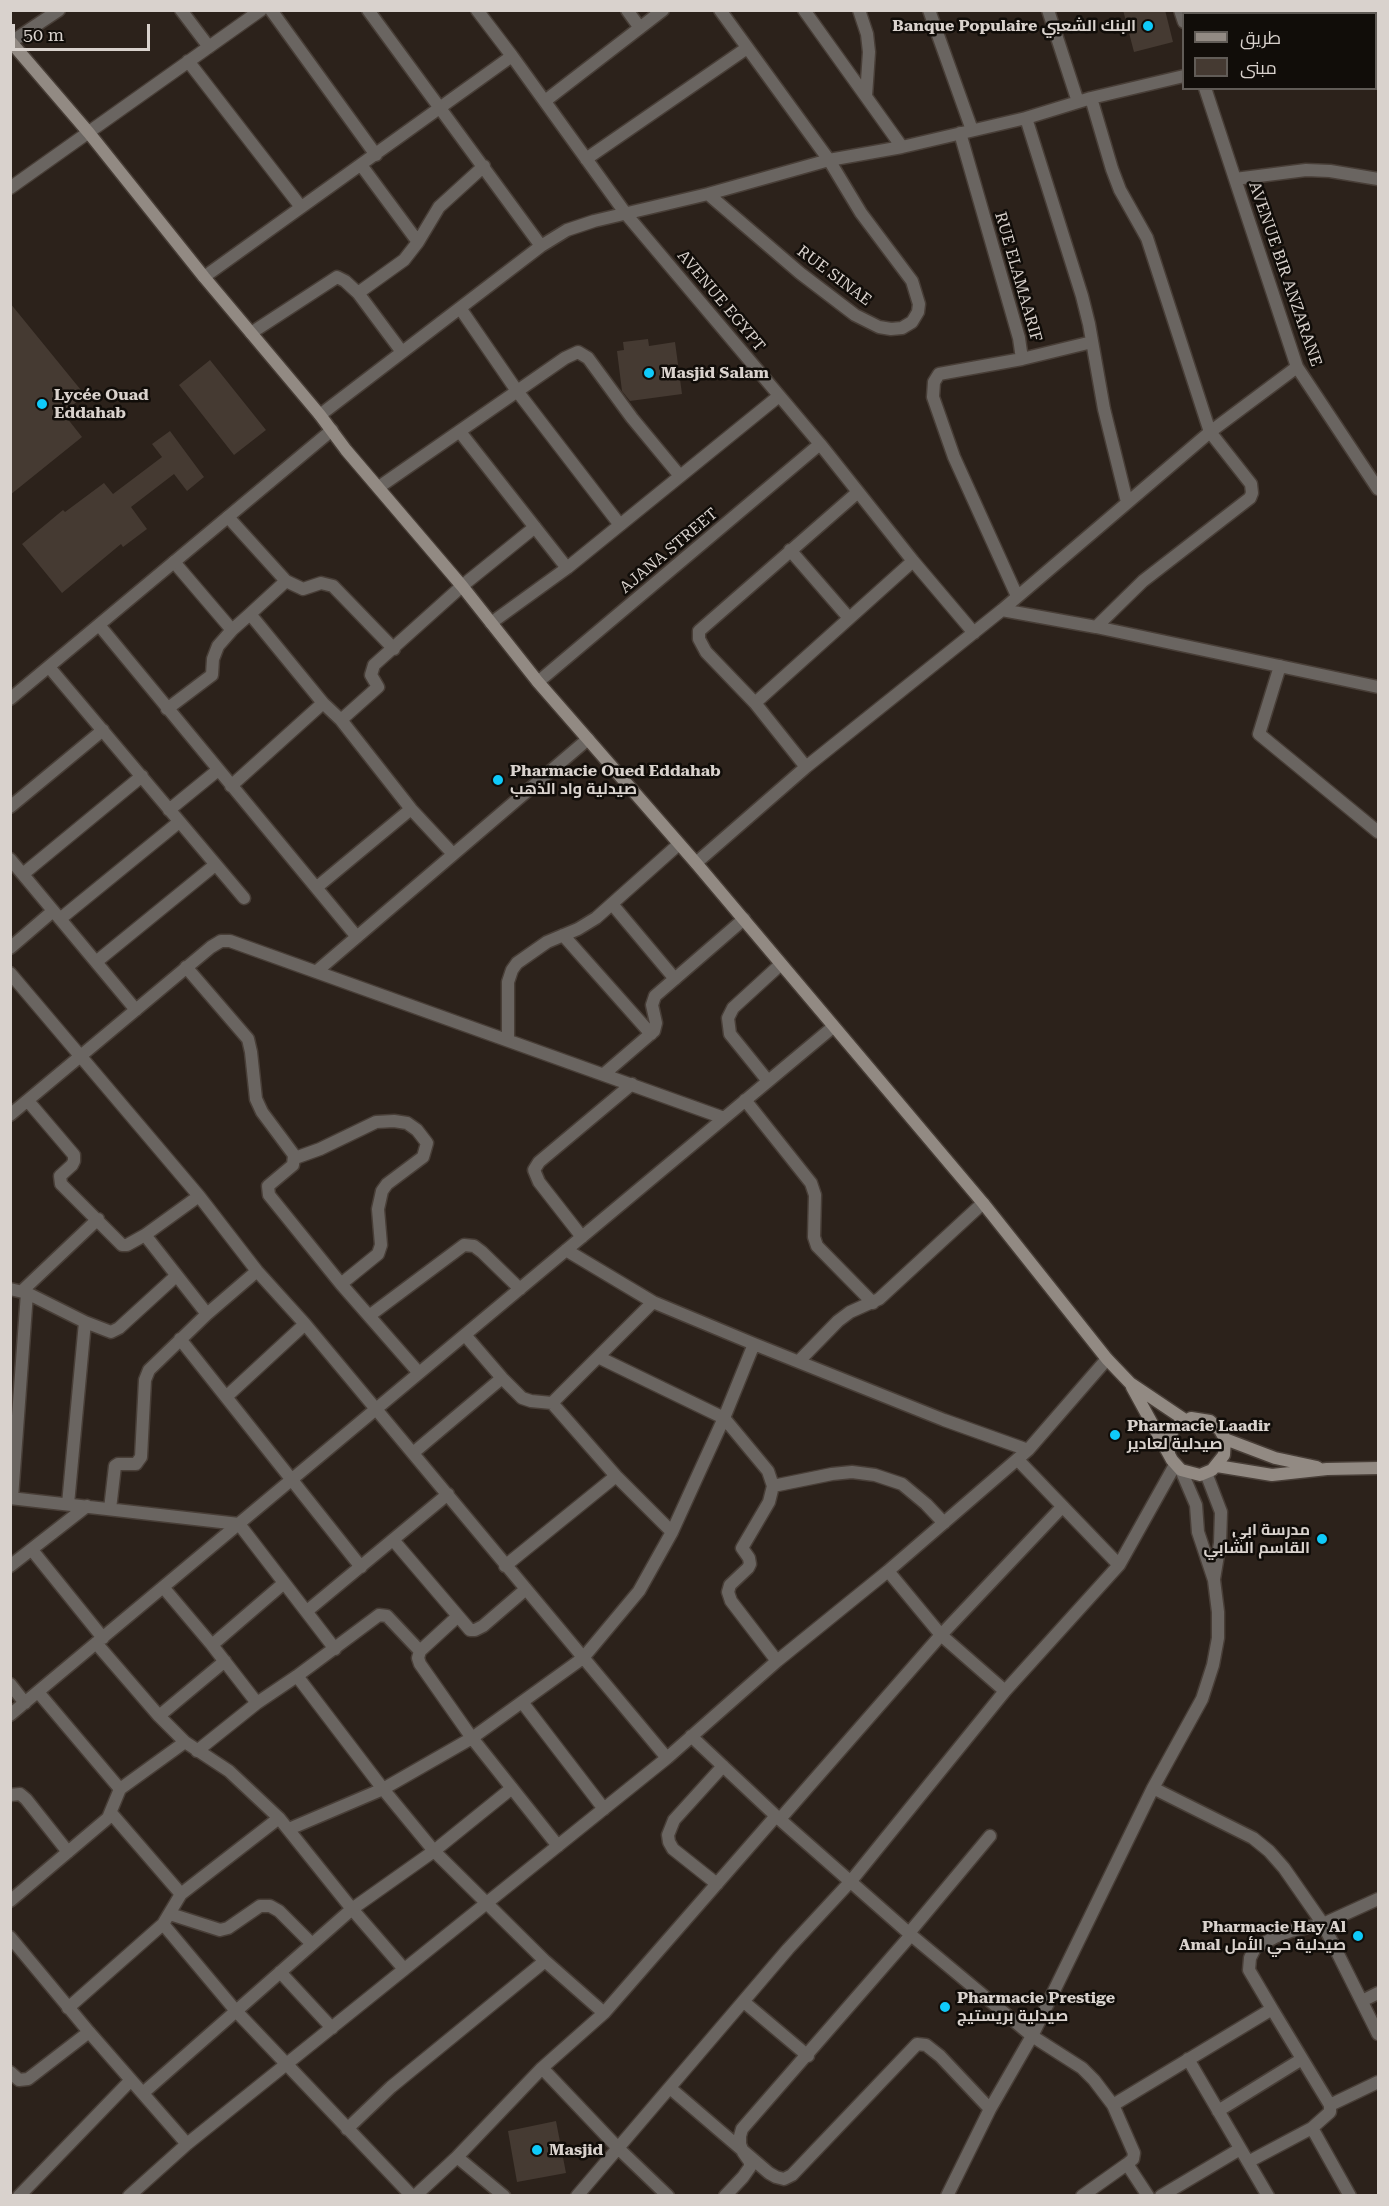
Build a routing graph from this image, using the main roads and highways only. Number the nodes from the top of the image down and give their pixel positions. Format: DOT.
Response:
graph roads {
  1 [pos="11,41"];
  2 [pos="1130,1383"];
  3 [pos="1185,1420"];
  4 [pos="1225,1439"];
  5 [pos="1169,1454"];
  6 [pos="1378,1468"];
  7 [pos="1327,1469"];
  8 [pos="1211,1470"];
  1 -- 2 [label="main road"];
  2 -- 3 [label="main road"];
  2 -- 5 [label="main road"];
  3 -- 4 [label="main road"];
  3 -- 5 [label="main road"];
  4 -- 7 [label="main road"];
  4 -- 8 [label="main road"];
  5 -- 8 [label="main road"];
  6 -- 7 [label="main road"];
  7 -- 8 [label="main road"];
}
